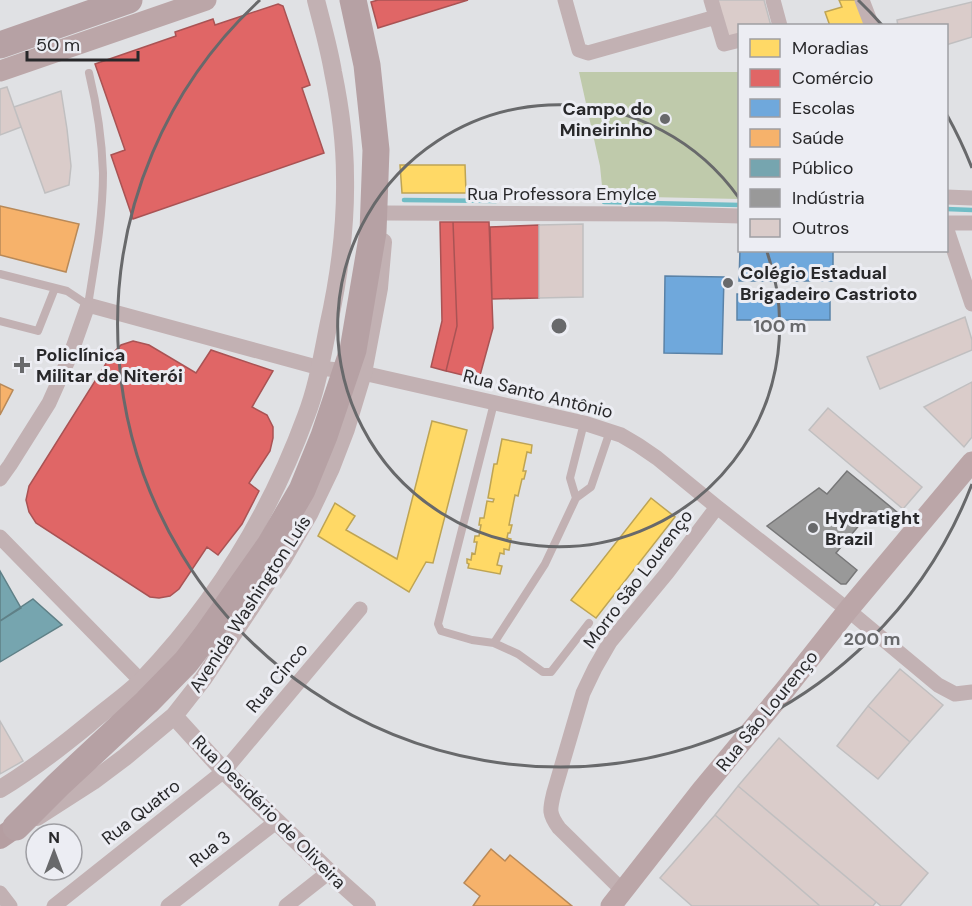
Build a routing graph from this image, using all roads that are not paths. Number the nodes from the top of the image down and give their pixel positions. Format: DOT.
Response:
graph roads {
  1 [pos="129,0"];
  2 [pos="206,0"];
  3 [pos="316,0"];
  4 [pos="353,0"];
  5 [pos="362,0"];
  6 [pos="565,0"];
  7 [pos="711,0"];
  8 [pos="773,0"];
  9 [pos="862,0"];
  10 [pos="716,17"];
  11 [pos="779,24"];
  12 [pos="871,24"];
  13 [pos="738,40"];
  14 [pos="0,45"];
  15 [pos="0,71"];
  16 [pos="89,73"];
  17 [pos="948,197"];
  18 [pos="972,198"];
  19 [pos="385,213"];
  20 [pos="738,216"];
  21 [pos="972,224"];
  22 [pos="948,225"];
  23 [pos="948,231"];
  24 [pos="0,274"];
  25 [pos="56,288"];
  26 [pos="972,304"];
  27 [pos="88,305"];
  28 [pos="0,321"];
  29 [pos="320,368"];
  30 [pos="363,373"];
  31 [pos="494,403"];
  32 [pos="584,423"];
  33 [pos="610,431"];
  34 [pos="972,462"];
  35 [pos="0,479"];
  36 [pos="576,498"];
  37 [pos="717,507"];
  38 [pos="0,537"];
  39 [pos="360,609"];
  40 [pos="848,610"];
  41 [pos="589,623"];
  42 [pos="494,643"];
  43 [pos="141,681"];
  44 [pos="972,692"];
  45 [pos="174,716"];
  46 [pos="224,771"];
  47 [pos="0,789"];
  48 [pos="276,822"];
  49 [pos="8,833"];
  50 [pos="329,872"];
  51 [pos="0,893"];
  52 [pos="617,899"];
  53 [pos="10,906"];
  54 [pos="54,906"];
  55 [pos="168,906"];
  56 [pos="286,906"];
  57 [pos="367,906"];
  1 -- 14 [label="highway"];
  2 -- 15 [label="main road"];
  3 -- 29 [label="street, Avenida Washington Luís"];
  4 -- 49 [label="highway"];
  5 -- 19 [label="street, Avenida Washington Luís"];
  6 -- 10 [label="street"];
  7 -- 10 [label="street"];
  8 -- 11 [label="street"];
  9 -- 12 [label="street"];
  10 -- 13 [label="street"];
  16 -- 27 [label="lane"];
  17 -- 18 [label="street"];
  19 -- 20 [label="street, Rua Professora Emylce"];
  19 -- 30 [label="street, Avenida Washington Luís"];
  21 -- 22 [label="street"];
  23 -- 26 [label="street"];
  24 -- 25 [label="lane"];
  25 -- 27 [label="lane"];
  25 -- 28 [label="lane"];
  27 -- 29 [label="street, Rua Santo Antônio"];
  27 -- 35 [label="street"];
  29 -- 30 [label="street, Rua Santo Antônio"];
  29 -- 43 [label="street, Avenida Washington Luís"];
  30 -- 31 [label="street, Rua Santo Antônio"];
  30 -- 45 [label="street, Avenida Washington Luís"];
  31 -- 32 [label="street, Rua Santo Antônio"];
  31 -- 42 [label="lane"];
  32 -- 33 [label="street, Rua Santo Antônio"];
  32 -- 36 [label="lane"];
  33 -- 36 [label="lane"];
  33 -- 37 [label="street, Rua Santo Antônio"];
  34 -- 40 [label="main road, Rua São Lourenço"];
  36 -- 42 [label="lane"];
  37 -- 40 [label="street, Rua Santo Antônio"];
  37 -- 52 [label="street, Morro São Lourenço"];
  38 -- 43 [label="street"];
  39 -- 46 [label="street, Rua Cinco"];
  40 -- 44 [label="street, Rua Santo Antônio"];
  40 -- 52 [label="main road, Rua São Lourenço"];
  41 -- 42 [label="lane"];
  43 -- 47 [label="street, Avenida Washington Luís"];
  45 -- 46 [label="street, Rua Desidério de Oliveira"];
  45 -- 49 [label="street, Avenida Washington Luís"];
  46 -- 48 [label="street, Rua Desidério de Oliveira"];
  46 -- 54 [label="street, Rua Quatro"];
  48 -- 50 [label="street, Rua Desidério de Oliveira"];
  48 -- 55 [label="street, Rua 3"];
  50 -- 56 [label="street"];
  50 -- 57 [label="street, Rua Desidério de Oliveira"];
  51 -- 53 [label="street"];
}
